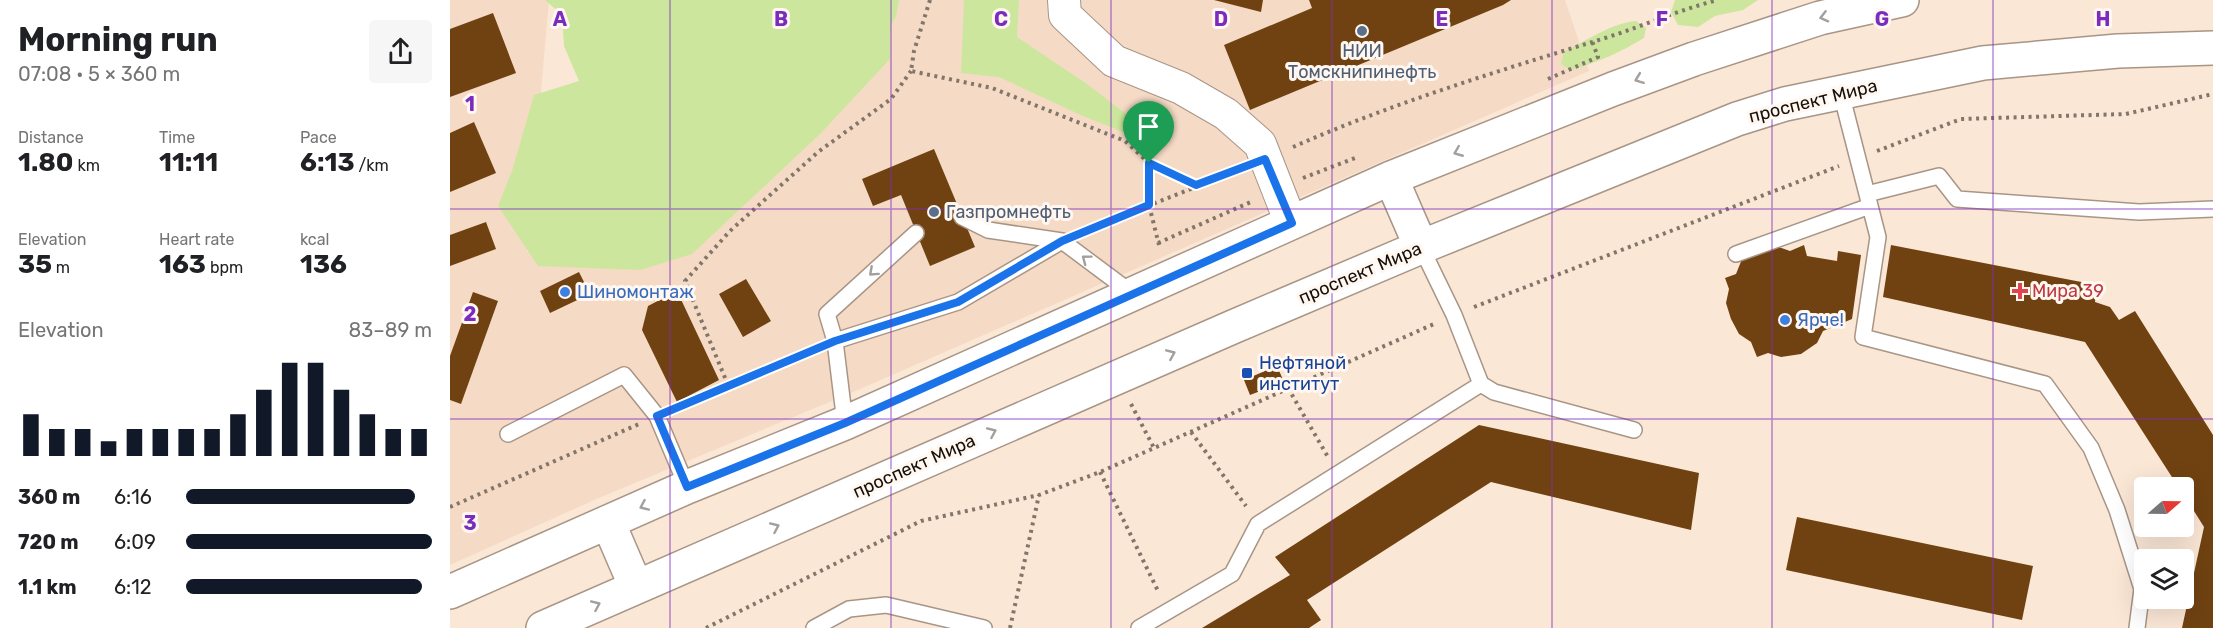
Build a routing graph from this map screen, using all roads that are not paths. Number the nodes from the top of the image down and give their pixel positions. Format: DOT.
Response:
graph roads {
  1 [pos="1064,0"];
  2 [pos="1902,0"];
  3 [pos="2213,48"];
  4 [pos="1840,93"];
  5 [pos="1391,178"];
  6 [pos="1869,200"];
  7 [pos="2213,209"];
  8 [pos="962,217"];
  9 [pos="1292,223"];
  10 [pos="916,233"];
  11 [pos="1062,241"];
  12 [pos="1420,247"];
  13 [pos="1736,254"];
  14 [pos="1133,294"];
  15 [pos="835,341"];
  16 [pos="1481,384"];
  17 [pos="845,423"];
  18 [pos="1634,430"];
  19 [pos="508,434"];
  20 [pos="687,487"];
  21 [pos="608,522"];
  22 [pos="636,587"];
  23 [pos="450,592"];
  24 [pos="543,628"];
  25 [pos="814,628"];
  26 [pos="984,628"];
  27 [pos="1139,628"];
  28 [pos="2137,628"];
  1 -- 9 [label="street"];
  2 -- 5 [label="main road, one-way"];
  3 -- 4 [label="main road, проспект Мира"];
  4 -- 6 [label="lane"];
  4 -- 12 [label="main road, проспект Мира"];
  5 -- 9 [label="main road"];
  5 -- 12 [label="main road"];
  6 -- 7 [label="lane"];
  6 -- 13 [label="lane"];
  6 -- 28 [label="lane"];
  8 -- 11 [label="lane"];
  9 -- 14 [label="main road"];
  10 -- 15 [label="lane, one-way"];
  14 -- 11 [label="lane, one-way"];
  11 -- 15 [label="lane"];
  12 -- 16 [label="lane"];
  22 -- 12 [label="main road, проспект Мира, one-way"];
  14 -- 17 [label="main road"];
  15 -- 17 [label="lane"];
  16 -- 18 [label="lane"];
  16 -- 27 [label="lane"];
  17 -- 20 [label="main road"];
  19 -- 20 [label="lane"];
  20 -- 21 [label="main road, one-way"];
  21 -- 22 [label="main road"];
  21 -- 23 [label="main road"];
  24 -- 22 [label="main road, проспект Мира, one-way"];
  25 -- 26 [label="lane"];
}
